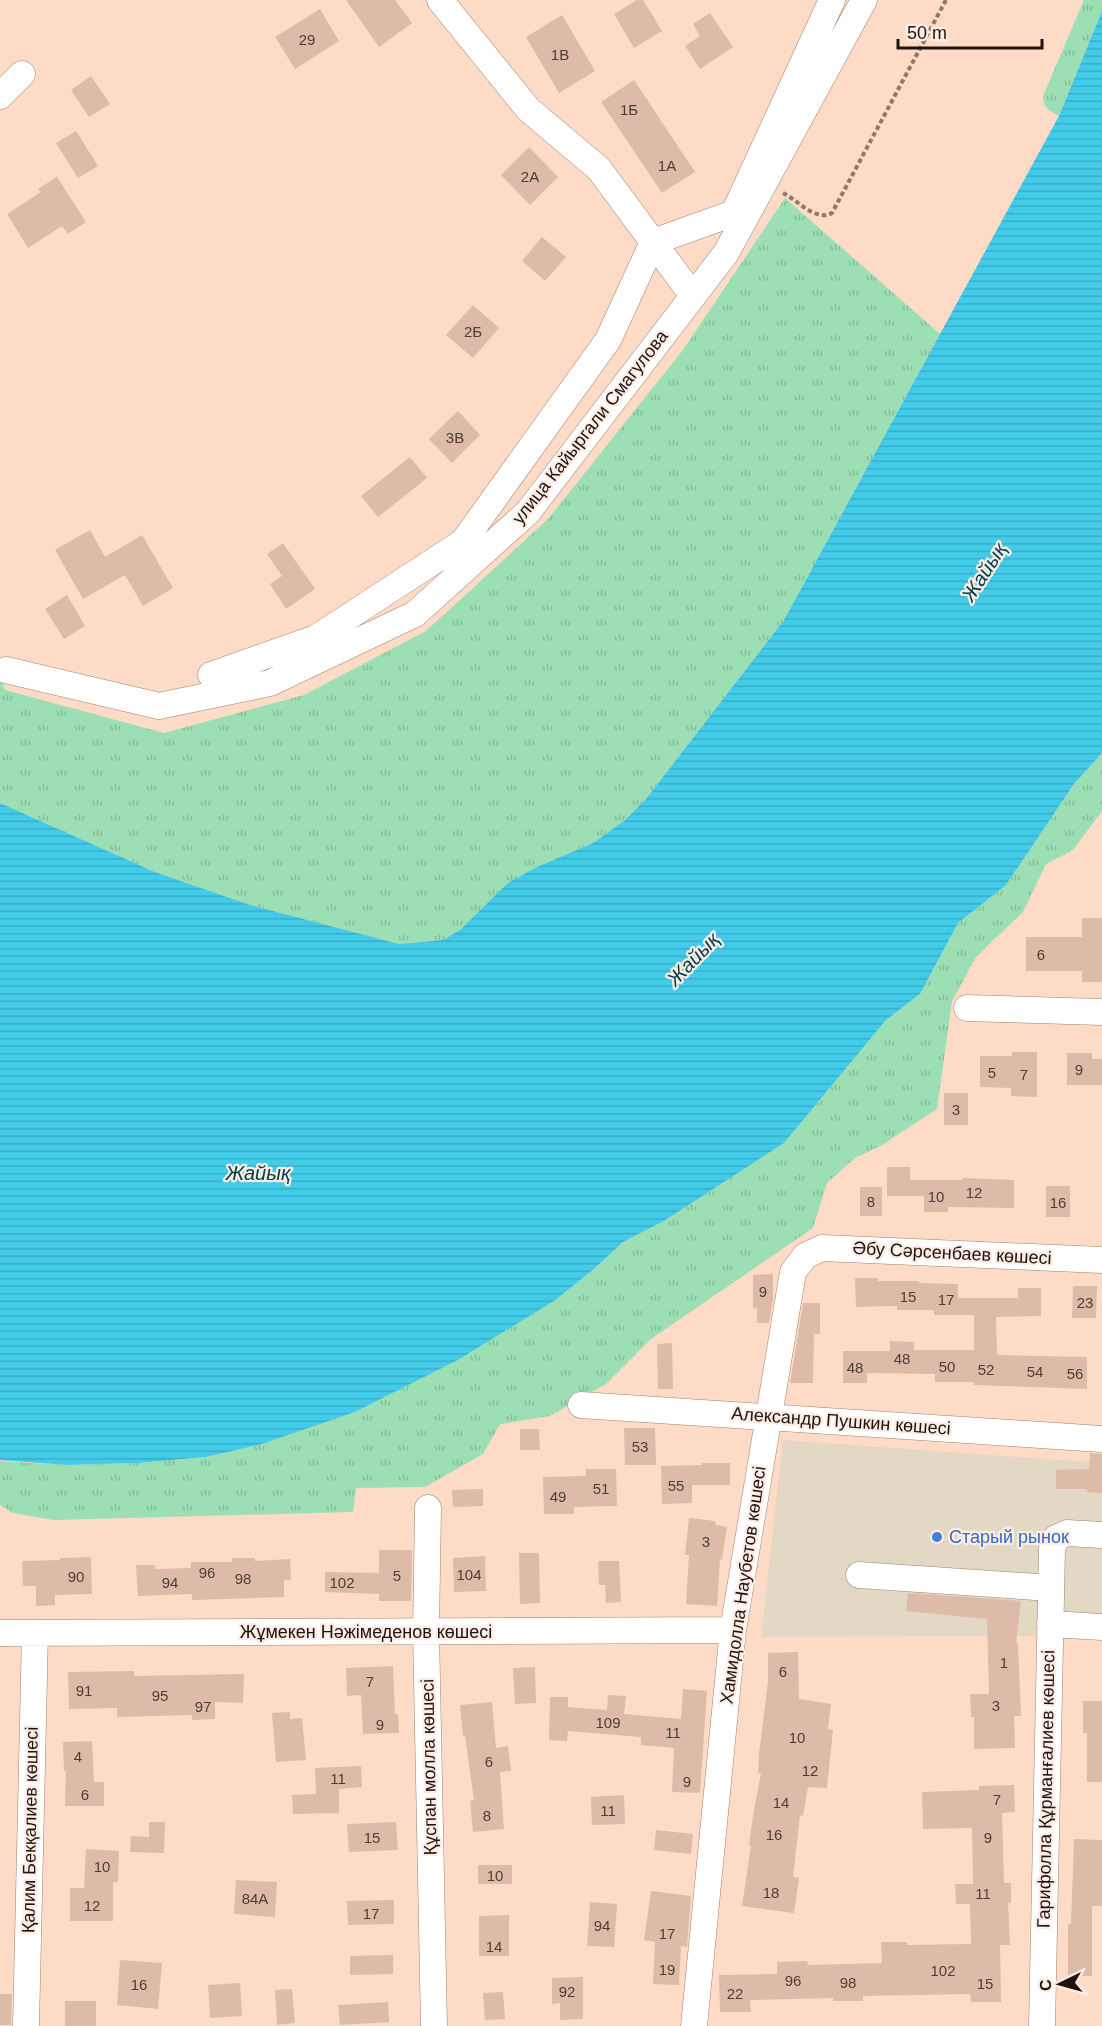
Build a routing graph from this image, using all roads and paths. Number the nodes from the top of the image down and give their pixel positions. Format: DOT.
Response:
graph roads {
  1 [pos="440,0"];
  2 [pos="831,0"];
  3 [pos="864,0"];
  4 [pos="946,0"];
  5 [pos="22,74"];
  6 [pos="0,96"];
  7 [pos="787,195"];
  8 [pos="653,242"];
  9 [pos="693,296"];
  10 [pos="6,670"];
  11 [pos="210,675"];
  12 [pos="967,1008"];
  13 [pos="1102,1012"];
  14 [pos="805,1256"];
  15 [pos="1102,1260"];
  16 [pos="580,1405"];
  17 [pos="769,1416"];
  18 [pos="1102,1439"];
  19 [pos="428,1508"];
  20 [pos="1102,1535"];
  21 [pos="859,1575"];
  22 [pos="1051,1588"];
  23 [pos="1050,1624"];
  24 [pos="1102,1627"];
  25 [pos="733,1630"];
  26 [pos="426,1631"];
  27 [pos="34,1633"];
  28 [pos="0,1634"];
  29 [pos="26,2026"];
  30 [pos="434,2026"];
  31 [pos="694,2026"];
  32 [pos="1042,2026"];
  1 -- 8 [label="street"];
  2 -- 8 [label="street"];
  3 -- 9 [label="street, улица Кайыргали Смагулова"];
  4 -- 7 [label="path"];
  5 -- 6 [label="street"];
  8 -- 9 [label="street"];
  8 -- 11 [label="street"];
  9 -- 10 [label="street, улица Кайыргали Смагулова"];
  12 -- 13 [label="street"];
  14 -- 15 [label="street, Әбу Сәрсенбаев көшесі"];
  14 -- 17 [label="street, Хамидолла Наубетов көшесі"];
  16 -- 17 [label="street, Александр Пушкин көшесі"];
  17 -- 18 [label="street, Александр Пушкин көшесі"];
  17 -- 25 [label="street, Хамидолла Наубетов көшесі"];
  19 -- 26 [label="street, Құспан молла көшесі"];
  20 -- 22 [label="street, Гарифолла Құрманғалиев көшесі"];
  21 -- 22 [label="street"];
  22 -- 23 [label="street, Гарифолла Құрманғалиев көшесі"];
  23 -- 24 [label="street"];
  23 -- 32 [label="street, Гарифолла Құрманғалиев көшесі"];
  25 -- 26 [label="street, Жұмекен Нәжімеденов көшесі"];
  25 -- 31 [label="street, Хамидолла Наубетов көшесі"];
  26 -- 27 [label="street, Жұмекен Нәжімеденов көшесі"];
  26 -- 30 [label="street, Құспан молла көшесі"];
  27 -- 28 [label="street, Жұмекен Нәжімеденов көшесі"];
  27 -- 29 [label="street, Қалим Бекқалиев көшесі"];
}
